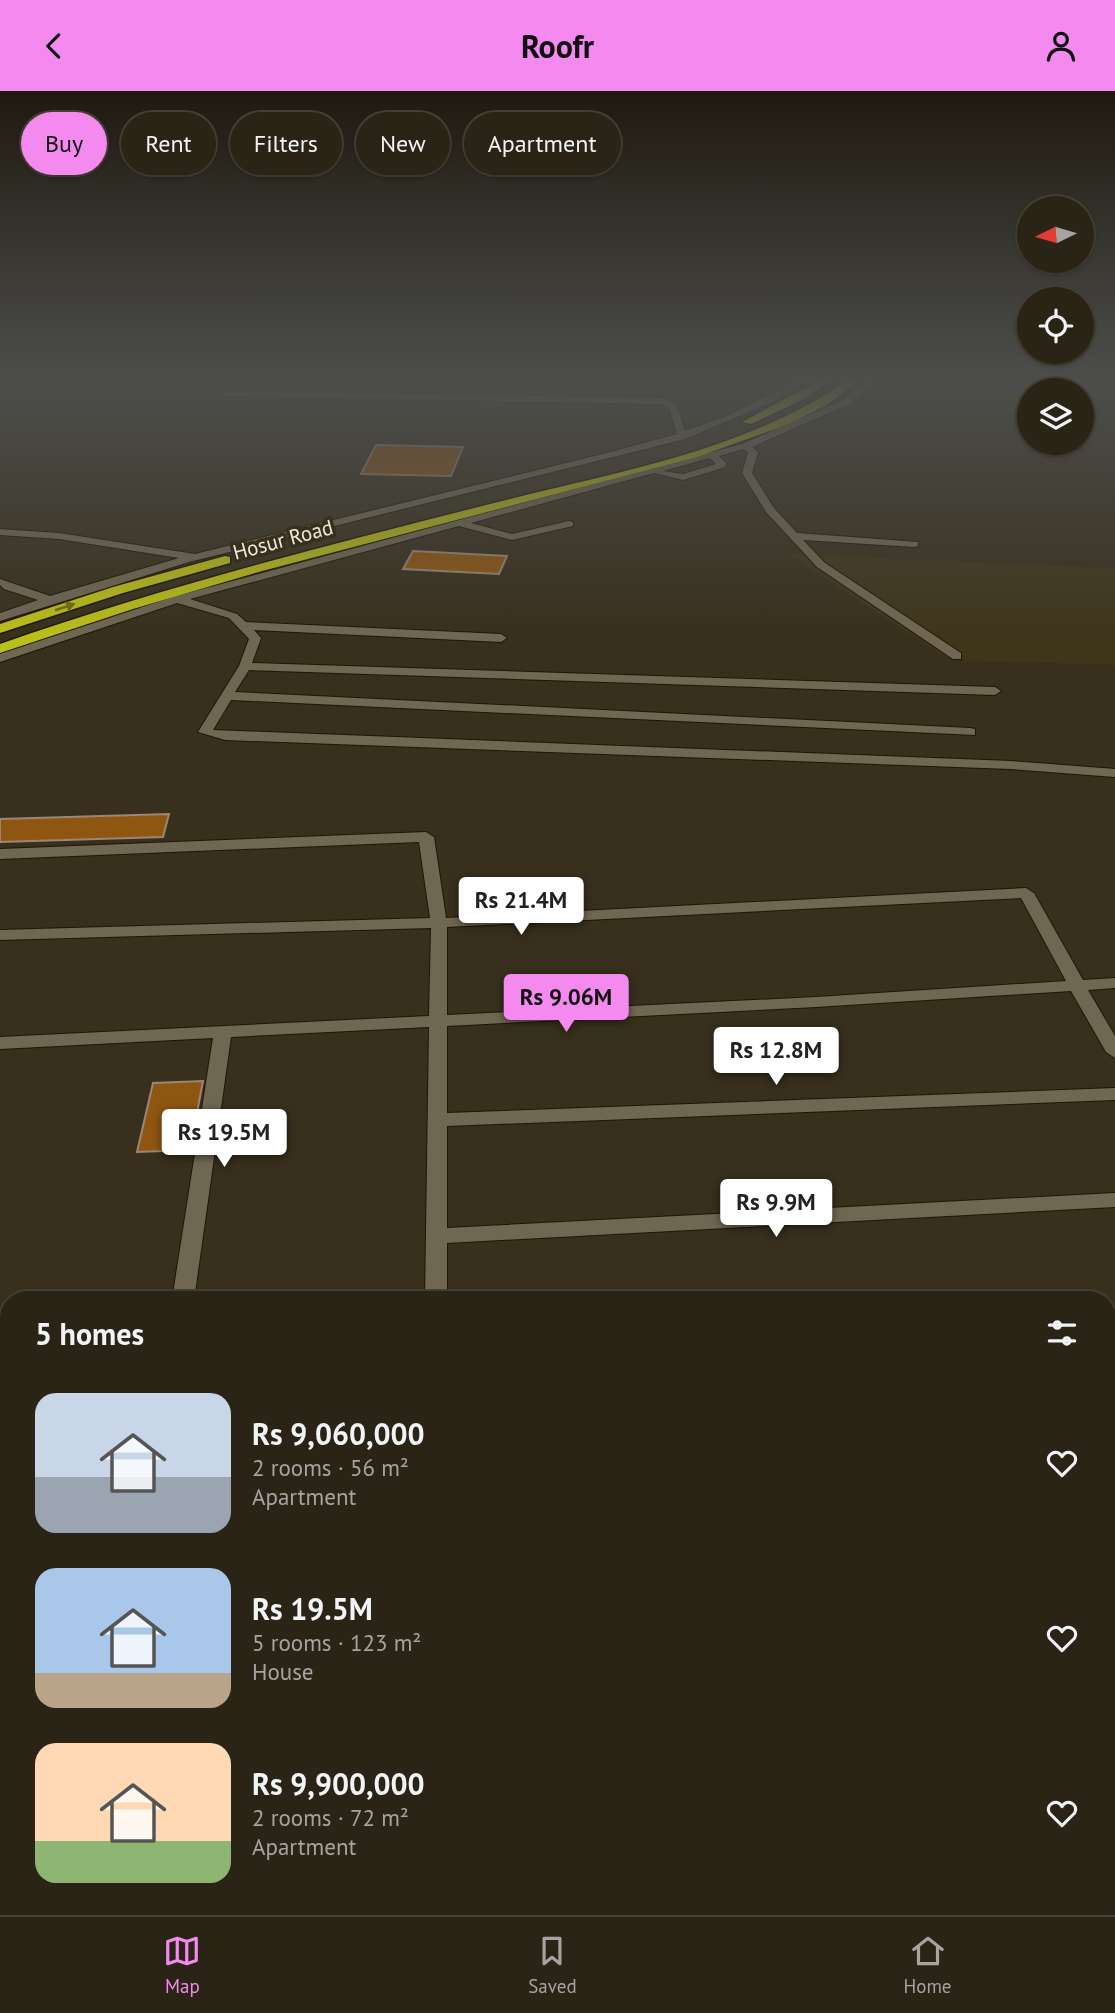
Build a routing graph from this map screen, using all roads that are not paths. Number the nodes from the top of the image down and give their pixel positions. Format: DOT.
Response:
graph roads {
  1 [pos="566,466"];
  2 [pos="595,466"];
  3 [pos="642,466"];
  4 [pos="673,466"];
  5 [pos="749,466"];
  6 [pos="459,523"];
  7 [pos="569,524"];
  8 [pos="0,532"];
  9 [pos="794,536"];
  10 [pos="914,544"];
  11 [pos="199,558"];
  12 [pos="3,586"];
  13 [pos="177,599"];
  14 [pos="50,600"];
  15 [pos="0,617"];
  16 [pos="246,626"];
  17 [pos="0,629"];
  18 [pos="501,638"];
  19 [pos="0,649"];
  20 [pos="957,656"];
  21 [pos="0,658"];
  22 [pos="245,666"];
  23 [pos="995,691"];
  24 [pos="229,696"];
  25 [pos="970,731"];
  26 [pos="1115,773"];
  27 [pos="0,854"];
  28 [pos="439,923"];
  29 [pos="0,935"];
  30 [pos="1115,983"];
  31 [pos="1076,985"];
  32 [pos="441,1021"];
  33 [pos="223,1032"];
  34 [pos="0,1043"];
  35 [pos="1115,1052"];
  36 [pos="1115,1094"];
  37 [pos="438,1120"];
  38 [pos="1115,1200"];
  39 [pos="435,1236"];
  40 [pos="184,1291"];
  41 [pos="436,1291"];
  1 -- 11 [label="street"];
  17 -- 2 [label="highway, Hosur Road, one-way"];
  3 -- 19 [label="highway, Hosur Road"];
  4 -- 6 [label="street"];
  5 -- 9 [label="street"];
  6 -- 7 [label="street"];
  6 -- 13 [label="street"];
  8 -- 11 [label="street"];
  9 -- 10 [label="street"];
  9 -- 20 [label="street"];
  11 -- 14 [label="street"];
  12 -- 14 [label="street"];
  13 -- 16 [label="street"];
  13 -- 21 [label="street"];
  14 -- 15 [label="street"];
  16 -- 18 [label="street"];
  16 -- 22 [label="street"];
  22 -- 23 [label="street"];
  22 -- 24 [label="street"];
  24 -- 25 [label="street"];
  24 -- 26 [label="street"];
  27 -- 28 [label="street"];
  28 -- 29 [label="street"];
  28 -- 31 [label="street"];
  28 -- 32 [label="street"];
  30 -- 31 [label="street"];
  31 -- 32 [label="street"];
  31 -- 35 [label="street"];
  32 -- 33 [label="street"];
  32 -- 37 [label="street"];
  33 -- 34 [label="street"];
  33 -- 40 [label="street"];
  36 -- 37 [label="street"];
  37 -- 39 [label="street"];
  38 -- 39 [label="street"];
  39 -- 41 [label="street"];
}
